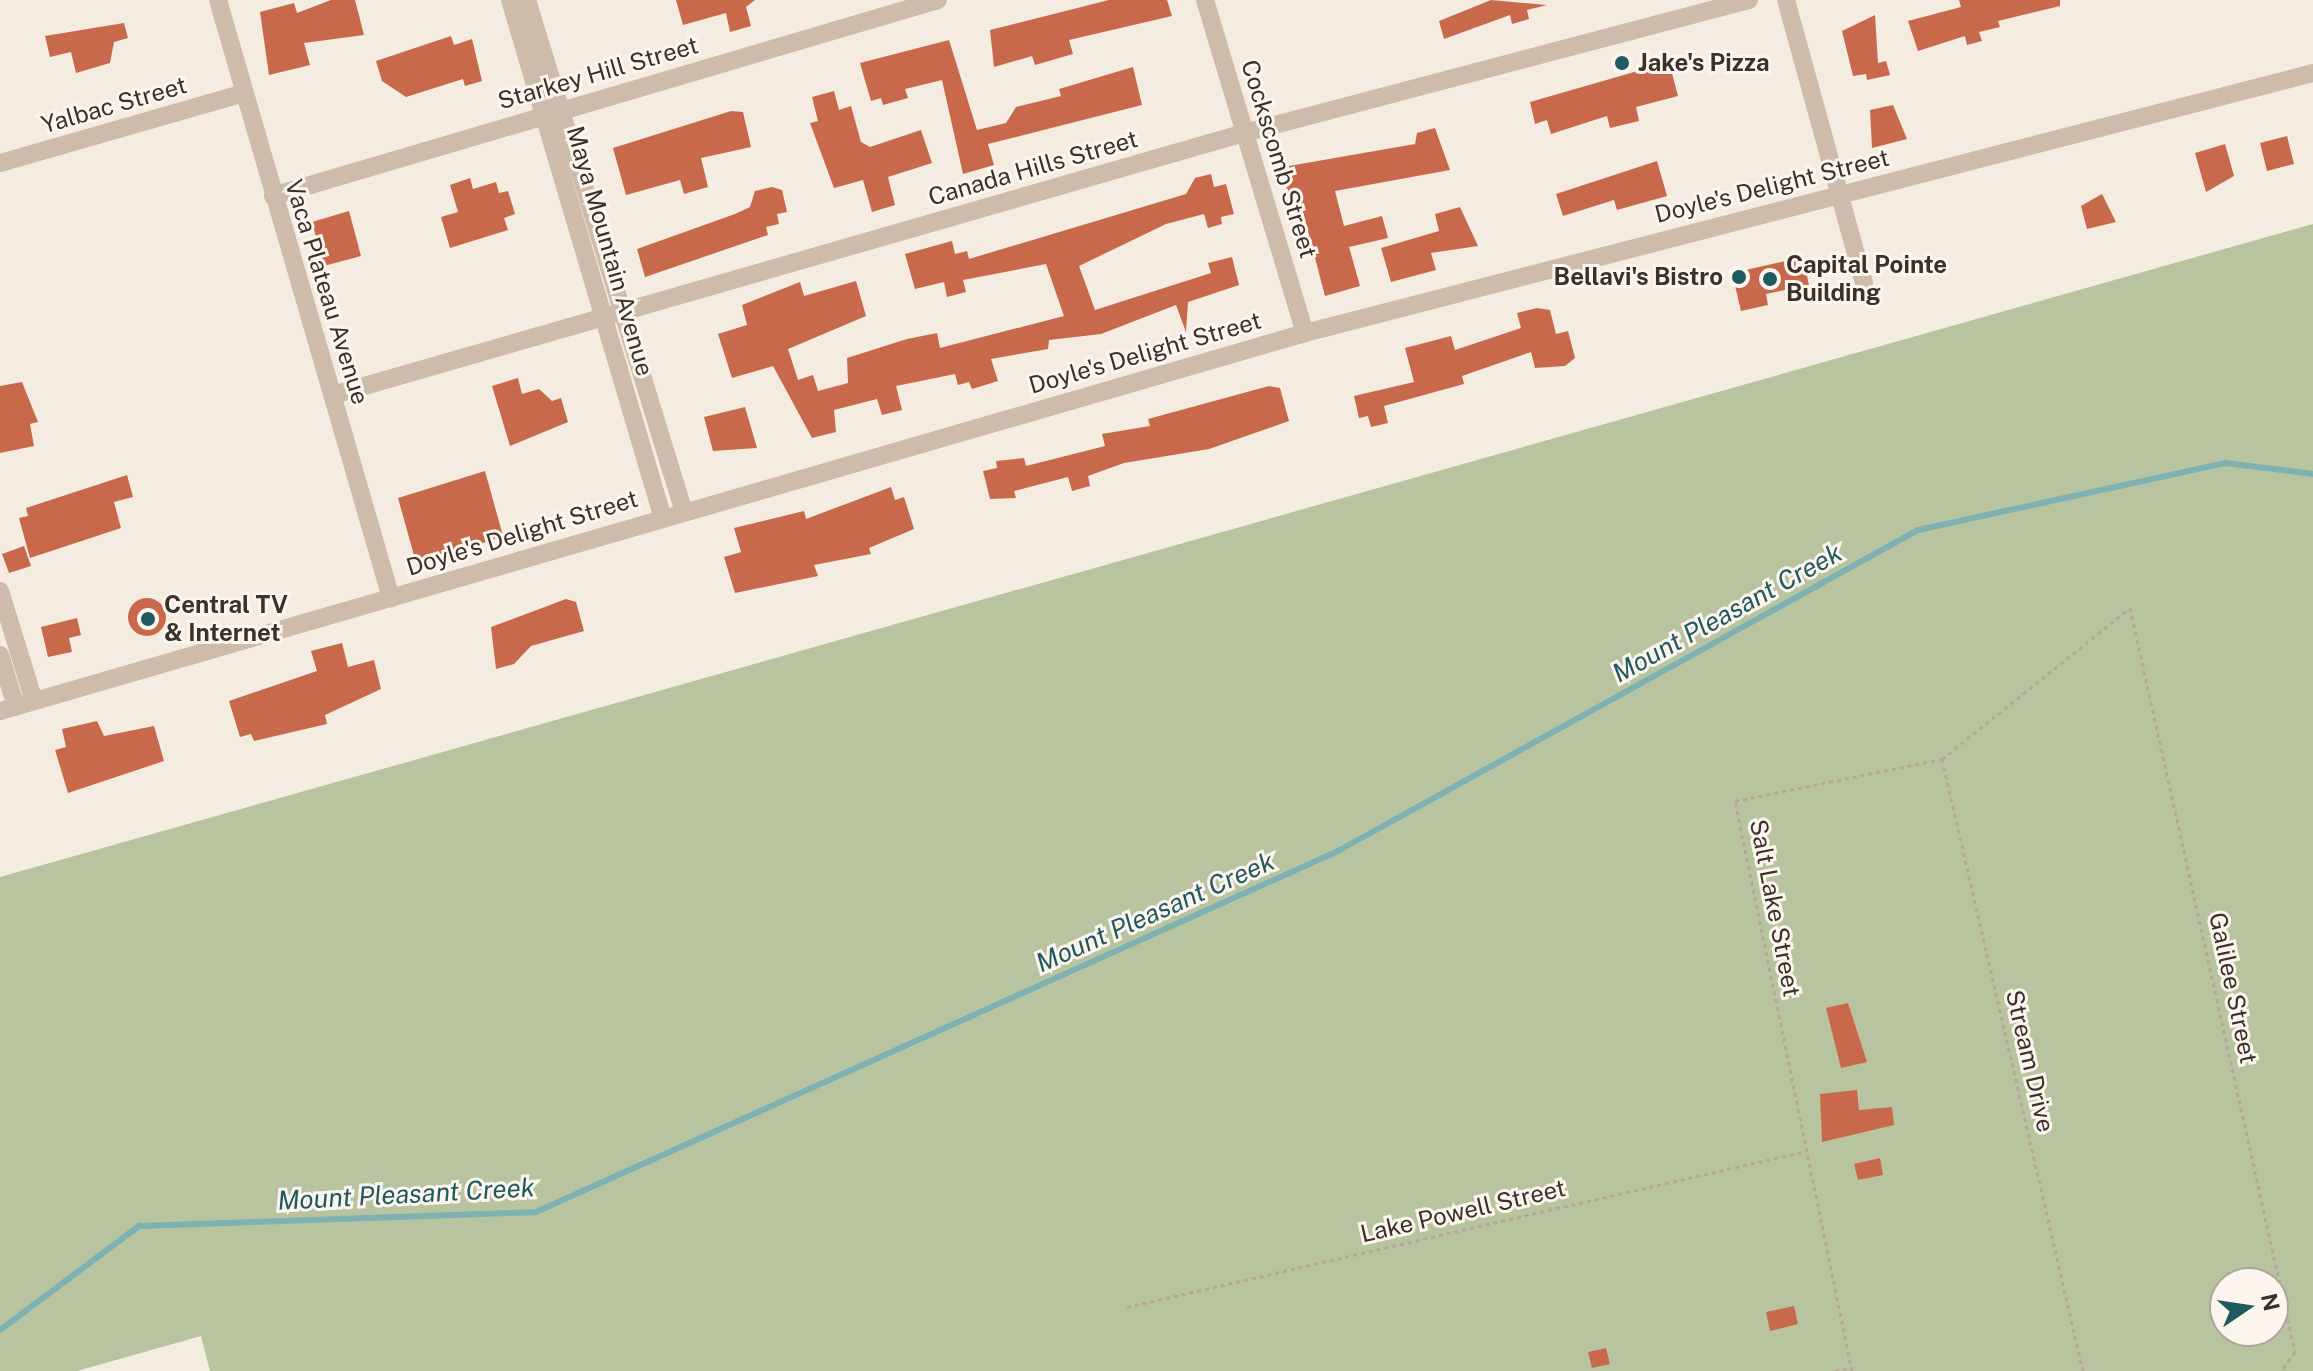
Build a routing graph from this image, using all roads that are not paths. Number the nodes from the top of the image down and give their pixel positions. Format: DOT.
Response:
graph roads {
  1 [pos="218,0"];
  2 [pos="510,0"];
  3 [pos="527,0"];
  4 [pos="938,0"];
  5 [pos="1205,0"];
  6 [pos="1749,0"];
  7 [pos="1786,0"];
  8 [pos="2313,73"];
  9 [pos="241,94"];
  10 [pos="553,110"];
  11 [pos="1248,132"];
  12 [pos="0,163"];
  13 [pos="1839,192"];
  14 [pos="273,196"];
  15 [pos="1864,283"];
  16 [pos="611,312"];
  17 [pos="1305,333"];
  18 [pos="333,395"];
  19 [pos="683,509"];
  20 [pos="662,515"];
  21 [pos="0,591"];
  22 [pos="391,598"];
  23 [pos="0,655"];
  24 [pos="34,701"];
  25 [pos="8,709"];
  1 -- 9 [label="street, Vaca Plateau Avenue"];
  2 -- 10 [label="street, Maya Mountain Avenue"];
  3 -- 10 [label="street, Maya Mountain Avenue"];
  4 -- 10 [label="street, Starkey Hill Street"];
  5 -- 11 [label="street, Cockscomb Street"];
  6 -- 11 [label="street, Canada Hills Street"];
  7 -- 13 [label="street"];
  8 -- 13 [label="street, Doyle's Delight Street"];
  9 -- 12 [label="street, Yalbac Street"];
  9 -- 14 [label="street, Vaca Plateau Avenue"];
  10 -- 14 [label="street, Starkey Hill Street"];
  10 -- 16 [label="street, Maya Mountain Avenue"];
  11 -- 16 [label="street, Canada Hills Street"];
  11 -- 17 [label="street, Cockscomb Street"];
  13 -- 15 [label="street"];
  13 -- 17 [label="street, Doyle's Delight Street"];
  14 -- 18 [label="street, Vaca Plateau Avenue"];
  16 -- 18 [label="street, Canada Hills Street"];
  16 -- 19 [label="street, Maya Mountain Avenue"];
  16 -- 20 [label="street, Maya Mountain Avenue"];
  17 -- 19 [label="street, Doyle's Delight Street"];
  18 -- 22 [label="street, Vaca Plateau Avenue"];
  19 -- 20 [label="street, Doyle's Delight Street"];
  20 -- 22 [label="street, Doyle's Delight Street"];
  21 -- 24 [label="street"];
  22 -- 24 [label="street, Doyle's Delight Street"];
  23 -- 25 [label="street"];
  24 -- 25 [label="street, Doyle's Delight Street"];
}
